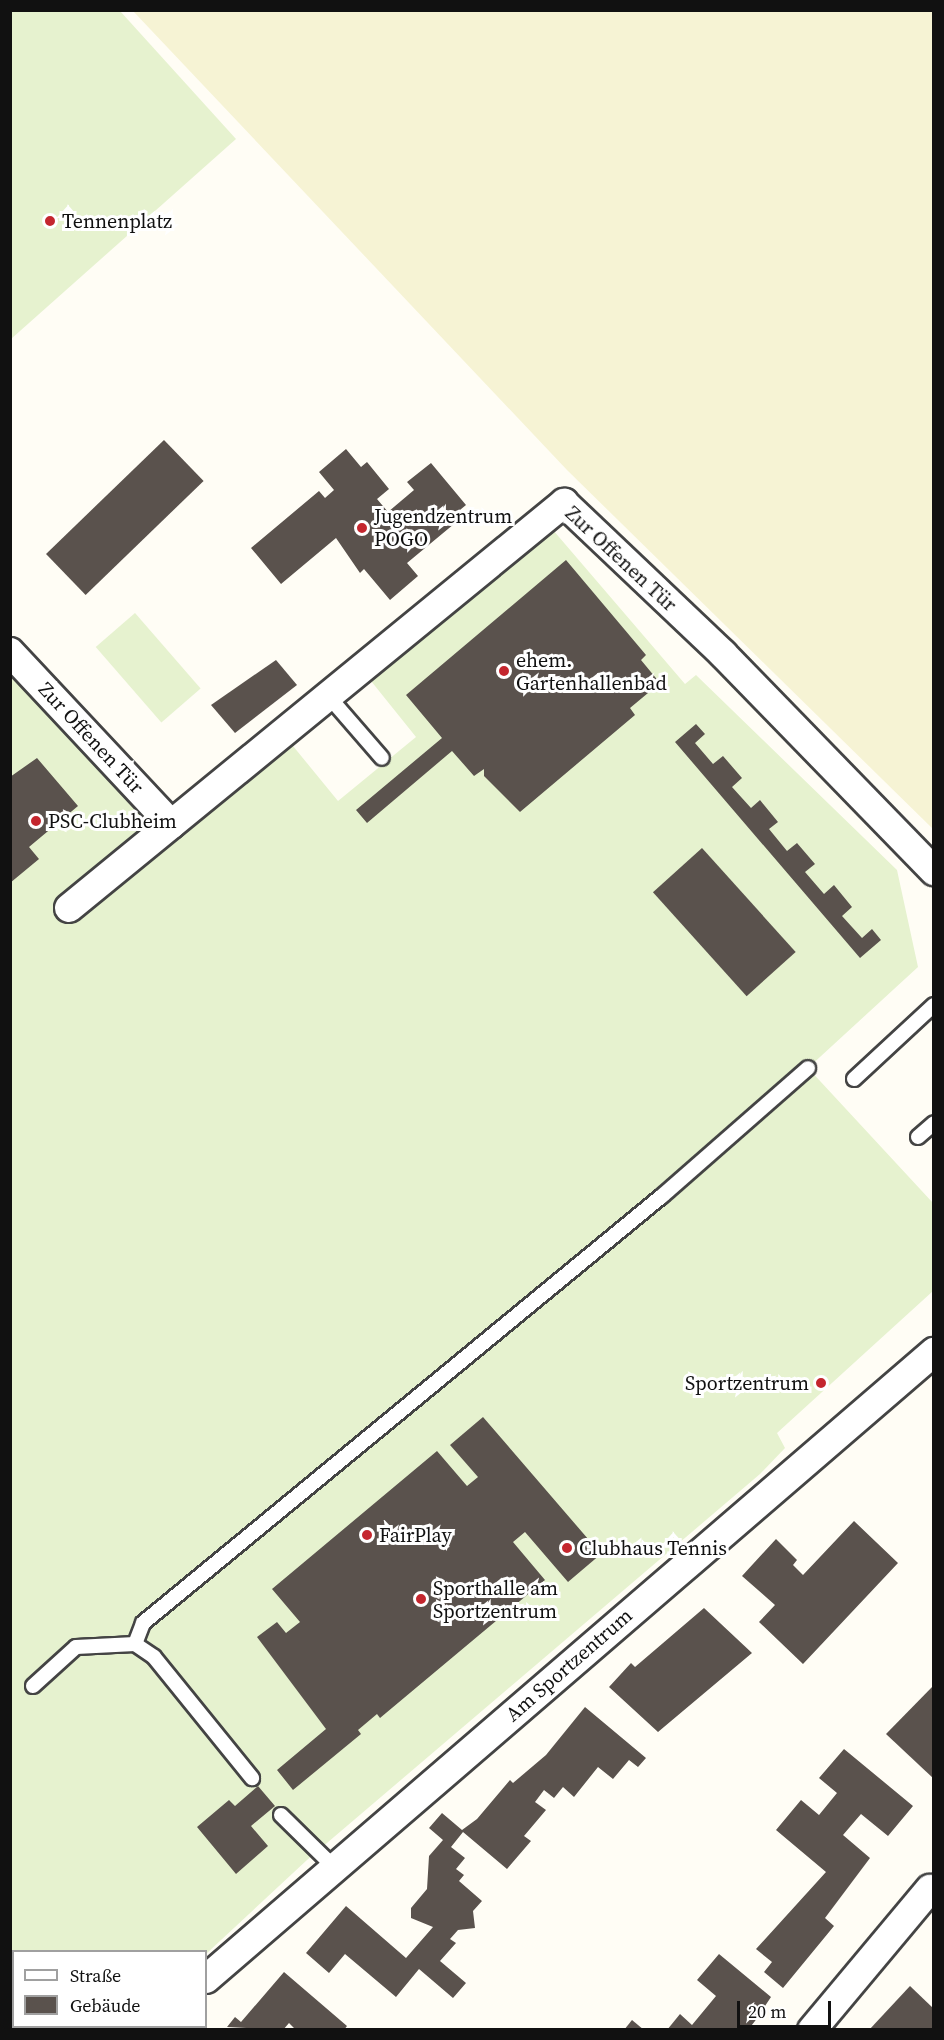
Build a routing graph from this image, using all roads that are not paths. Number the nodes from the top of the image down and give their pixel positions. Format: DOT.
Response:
graph roads {
  1 [pos="10,652"];
  2 [pos="330,698"];
  3 [pos="382,758"];
  4 [pos="171,824"];
  5 [pos="933,871"];
  6 [pos="69,908"];
  7 [pos="933,1005"];
  8 [pos="808,1068"];
  9 [pos="854,1079"];
  10 [pos="933,1123"];
  11 [pos="918,1137"];
  12 [pos="933,1352"];
  13 [pos="135,1644"];
  14 [pos="33,1686"];
  15 [pos="252,1778"];
  16 [pos="281,1815"];
  17 [pos="334,1867"];
  18 [pos="930,1889"];
  19 [pos="207,1978"];
  20 [pos="812,2030"];
  1 -- 4 [label="street, Zur Offenen Tür"];
  2 -- 3 [label="lane"];
  2 -- 4 [label="street, Zur Offenen Tür"];
  2 -- 5 [label="street, Zur Offenen Tür"];
  4 -- 6 [label="street, Zur Offenen Tür"];
  7 -- 9 [label="lane"];
  8 -- 13 [label="lane"];
  10 -- 11 [label="lane"];
  12 -- 17 [label="street, Am Sportzentrum"];
  13 -- 14 [label="lane"];
  13 -- 15 [label="lane"];
  16 -- 17 [label="lane"];
  17 -- 19 [label="street, Am Sportzentrum"];
  18 -- 20 [label="street"];
}
